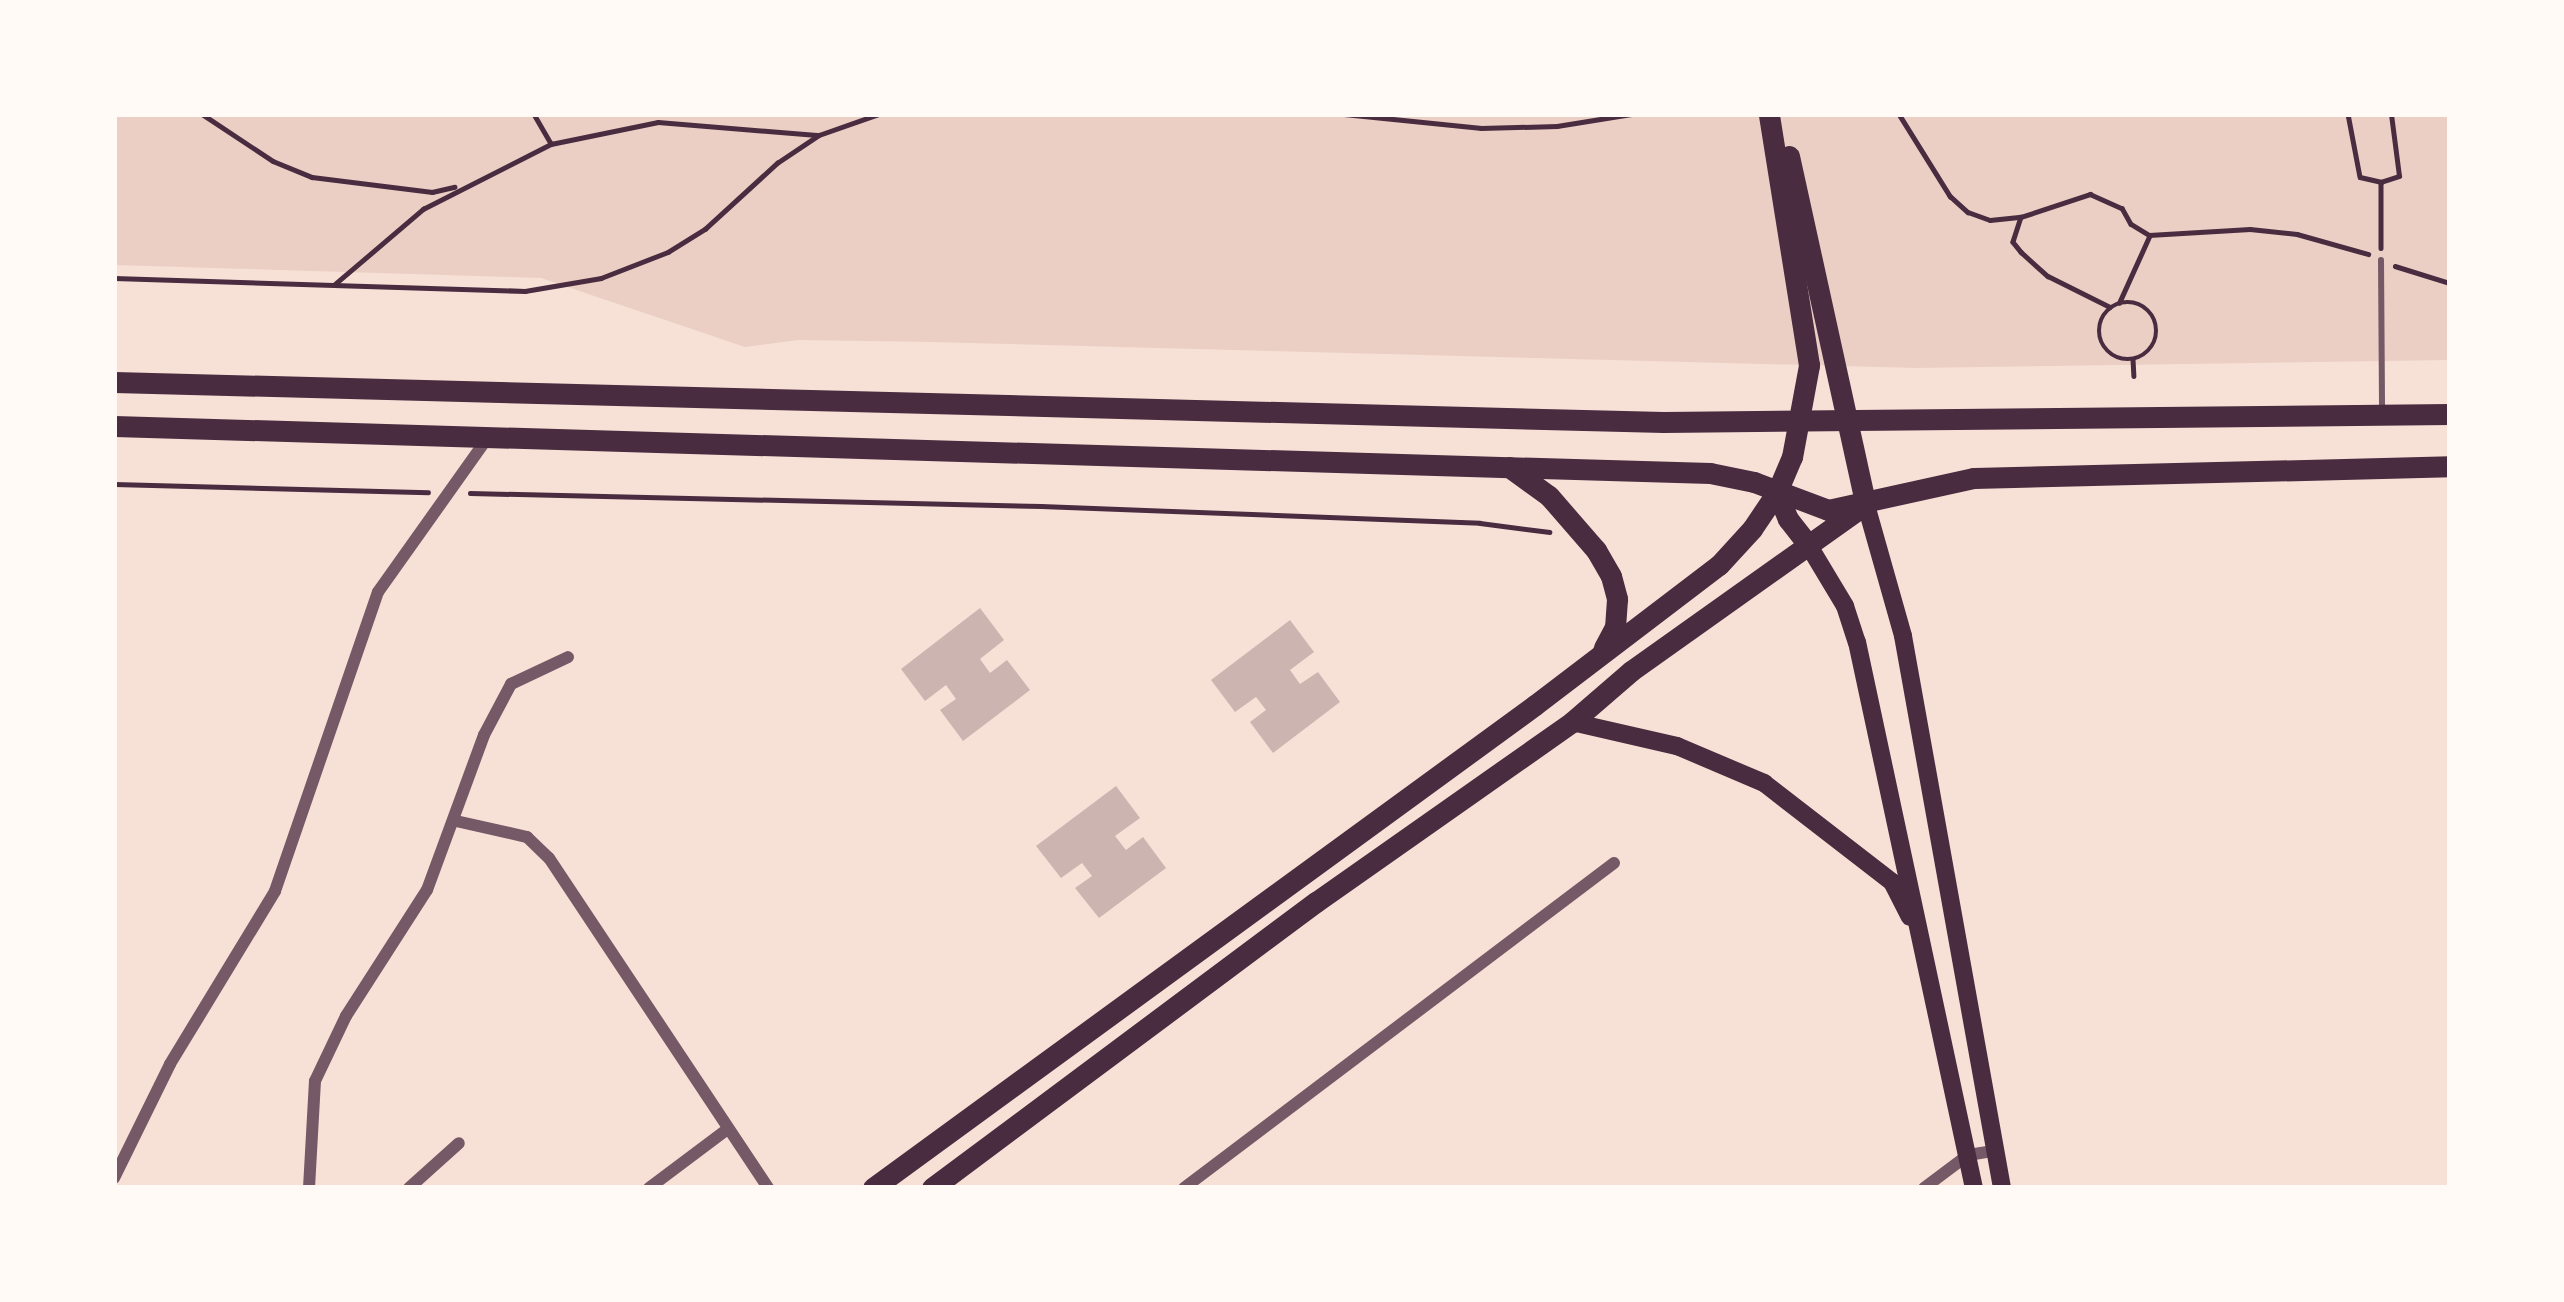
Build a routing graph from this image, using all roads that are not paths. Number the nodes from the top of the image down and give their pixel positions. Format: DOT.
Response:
graph roads {
  1 [pos="1769,114"];
  2 [pos="1780,114"];
  3 [pos="2381,260"];
  4 [pos="114,382"];
  5 [pos="2450,414"];
  6 [pos="2382,416"];
  7 [pos="1850,420"];
  8 [pos="1802,421"];
  9 [pos="114,426"];
  10 [pos="488,436"];
  11 [pos="2450,466"];
  12 [pos="1508,467"];
  13 [pos="1778,492"];
  14 [pos="1866,505"];
  15 [pos="1809,546"];
  16 [pos="568,657"];
  17 [pos="1598,658"];
  18 [pos="1572,722"];
  19 [pos="456,820"];
  20 [pos="1614,862"];
  21 [pos="1922,940"];
  22 [pos="725,1131"];
  23 [pos="458,1143"];
  24 [pos="1994,1151"];
  25 [pos="1968,1156"];
  26 [pos="114,1178"];
  27 [pos="309,1188"];
  28 [pos="409,1188"];
  29 [pos="649,1188"];
  30 [pos="768,1188"];
  31 [pos="873,1188"];
  32 [pos="932,1188"];
  33 [pos="1184,1188"];
  34 [pos="1924,1188"];
  35 [pos="1974,1188"];
  36 [pos="2002,1188"];
  1 -- 8 [label="main road"];
  2 -- 7 [label="main road"];
  3 -- 6 [label="lane"];
  4 -- 8 [label="main road"];
  5 -- 6 [label="main road"];
  6 -- 7 [label="main road"];
  7 -- 8 [label="main road"];
  7 -- 14 [label="main road"];
  8 -- 13 [label="main road"];
  9 -- 10 [label="main road"];
  10 -- 12 [label="main road"];
  10 -- 26 [label="street"];
  11 -- 14 [label="main road"];
  12 -- 13 [label="main road"];
  12 -- 17 [label="main road"];
  13 -- 14 [label="main road"];
  13 -- 15 [label="main road"];
  13 -- 17 [label="main road"];
  14 -- 15 [label="main road"];
  14 -- 24 [label="main road"];
  15 -- 18 [label="main road"];
  15 -- 21 [label="main road"];
  16 -- 19 [label="street"];
  17 -- 31 [label="main road"];
  18 -- 21 [label="main road"];
  18 -- 32 [label="main road"];
  19 -- 22 [label="street"];
  19 -- 27 [label="street"];
  20 -- 33 [label="street"];
  21 -- 25 [label="main road"];
  22 -- 29 [label="street"];
  22 -- 30 [label="street"];
  23 -- 28 [label="street"];
  24 -- 25 [label="street"];
  24 -- 36 [label="main road"];
  25 -- 34 [label="street"];
  25 -- 35 [label="main road"];
}
